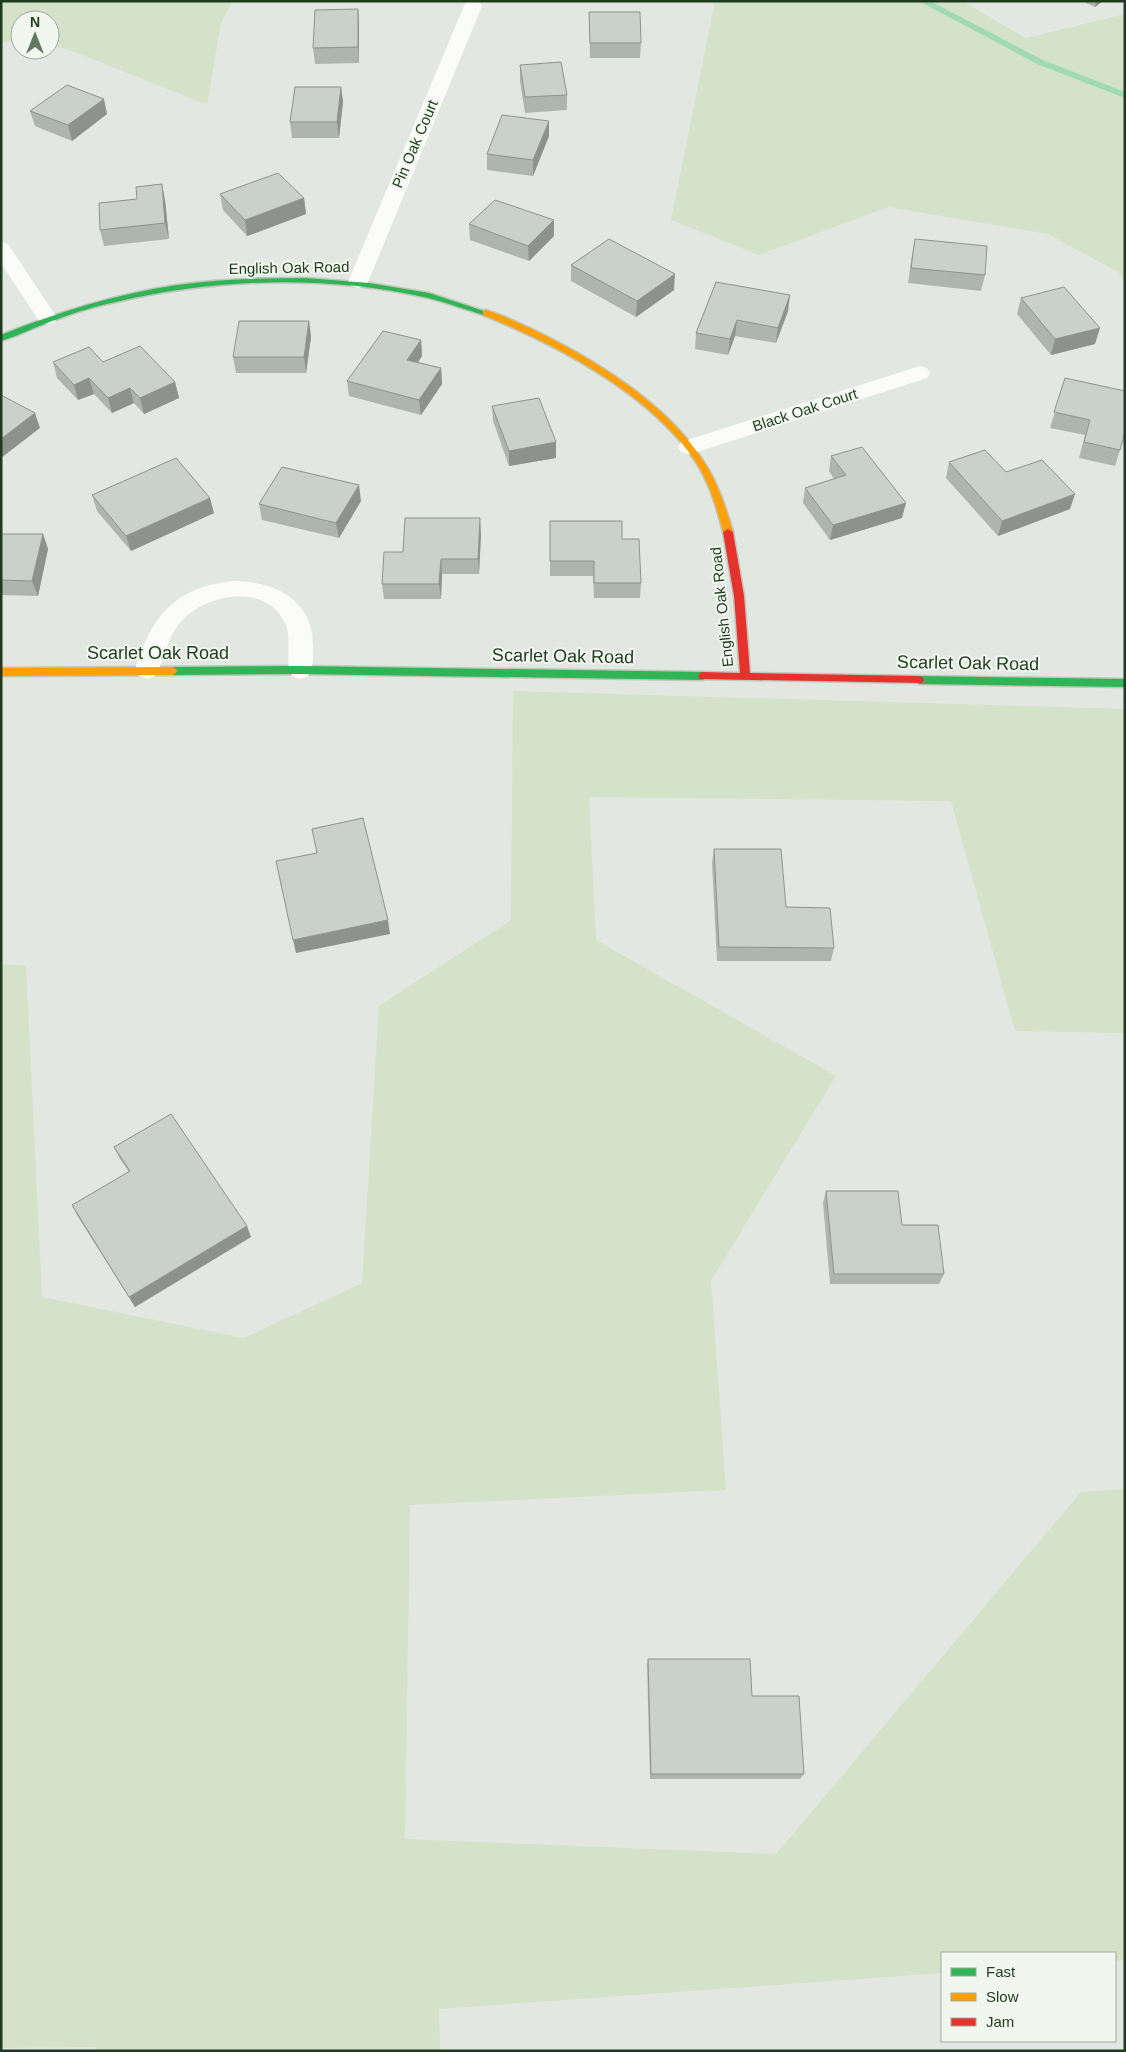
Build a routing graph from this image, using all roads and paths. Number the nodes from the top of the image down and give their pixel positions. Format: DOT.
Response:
graph roads {
  1 [pos="473,6"];
  2 [pos="1,248"];
  3 [pos="358,282"];
  4 [pos="47,318"];
  5 [pos="1,338"];
  6 [pos="920,373"];
  7 [pos="689,447"];
  8 [pos="147,670"];
  9 [pos="300,670"];
  10 [pos="1,672"];
  11 [pos="745,676"];
  12 [pos="1125,683"];
  1 -- 3 [label="street, Pin Oak Court"];
  2 -- 4 [label="street"];
  3 -- 4 [label="street, English Oak Road"];
  3 -- 7 [label="street, English Oak Road"];
  4 -- 5 [label="street, English Oak Road"];
  6 -- 7 [label="street, Black Oak Court"];
  7 -- 11 [label="street, English Oak Road"];
  8 -- 9 [label="street, Scarlet Oak Road"];
  8 -- 9 [label="street"];
  8 -- 10 [label="street, Scarlet Oak Road"];
  9 -- 11 [label="street, Scarlet Oak Road"];
  11 -- 12 [label="street, Scarlet Oak Road"];
}
